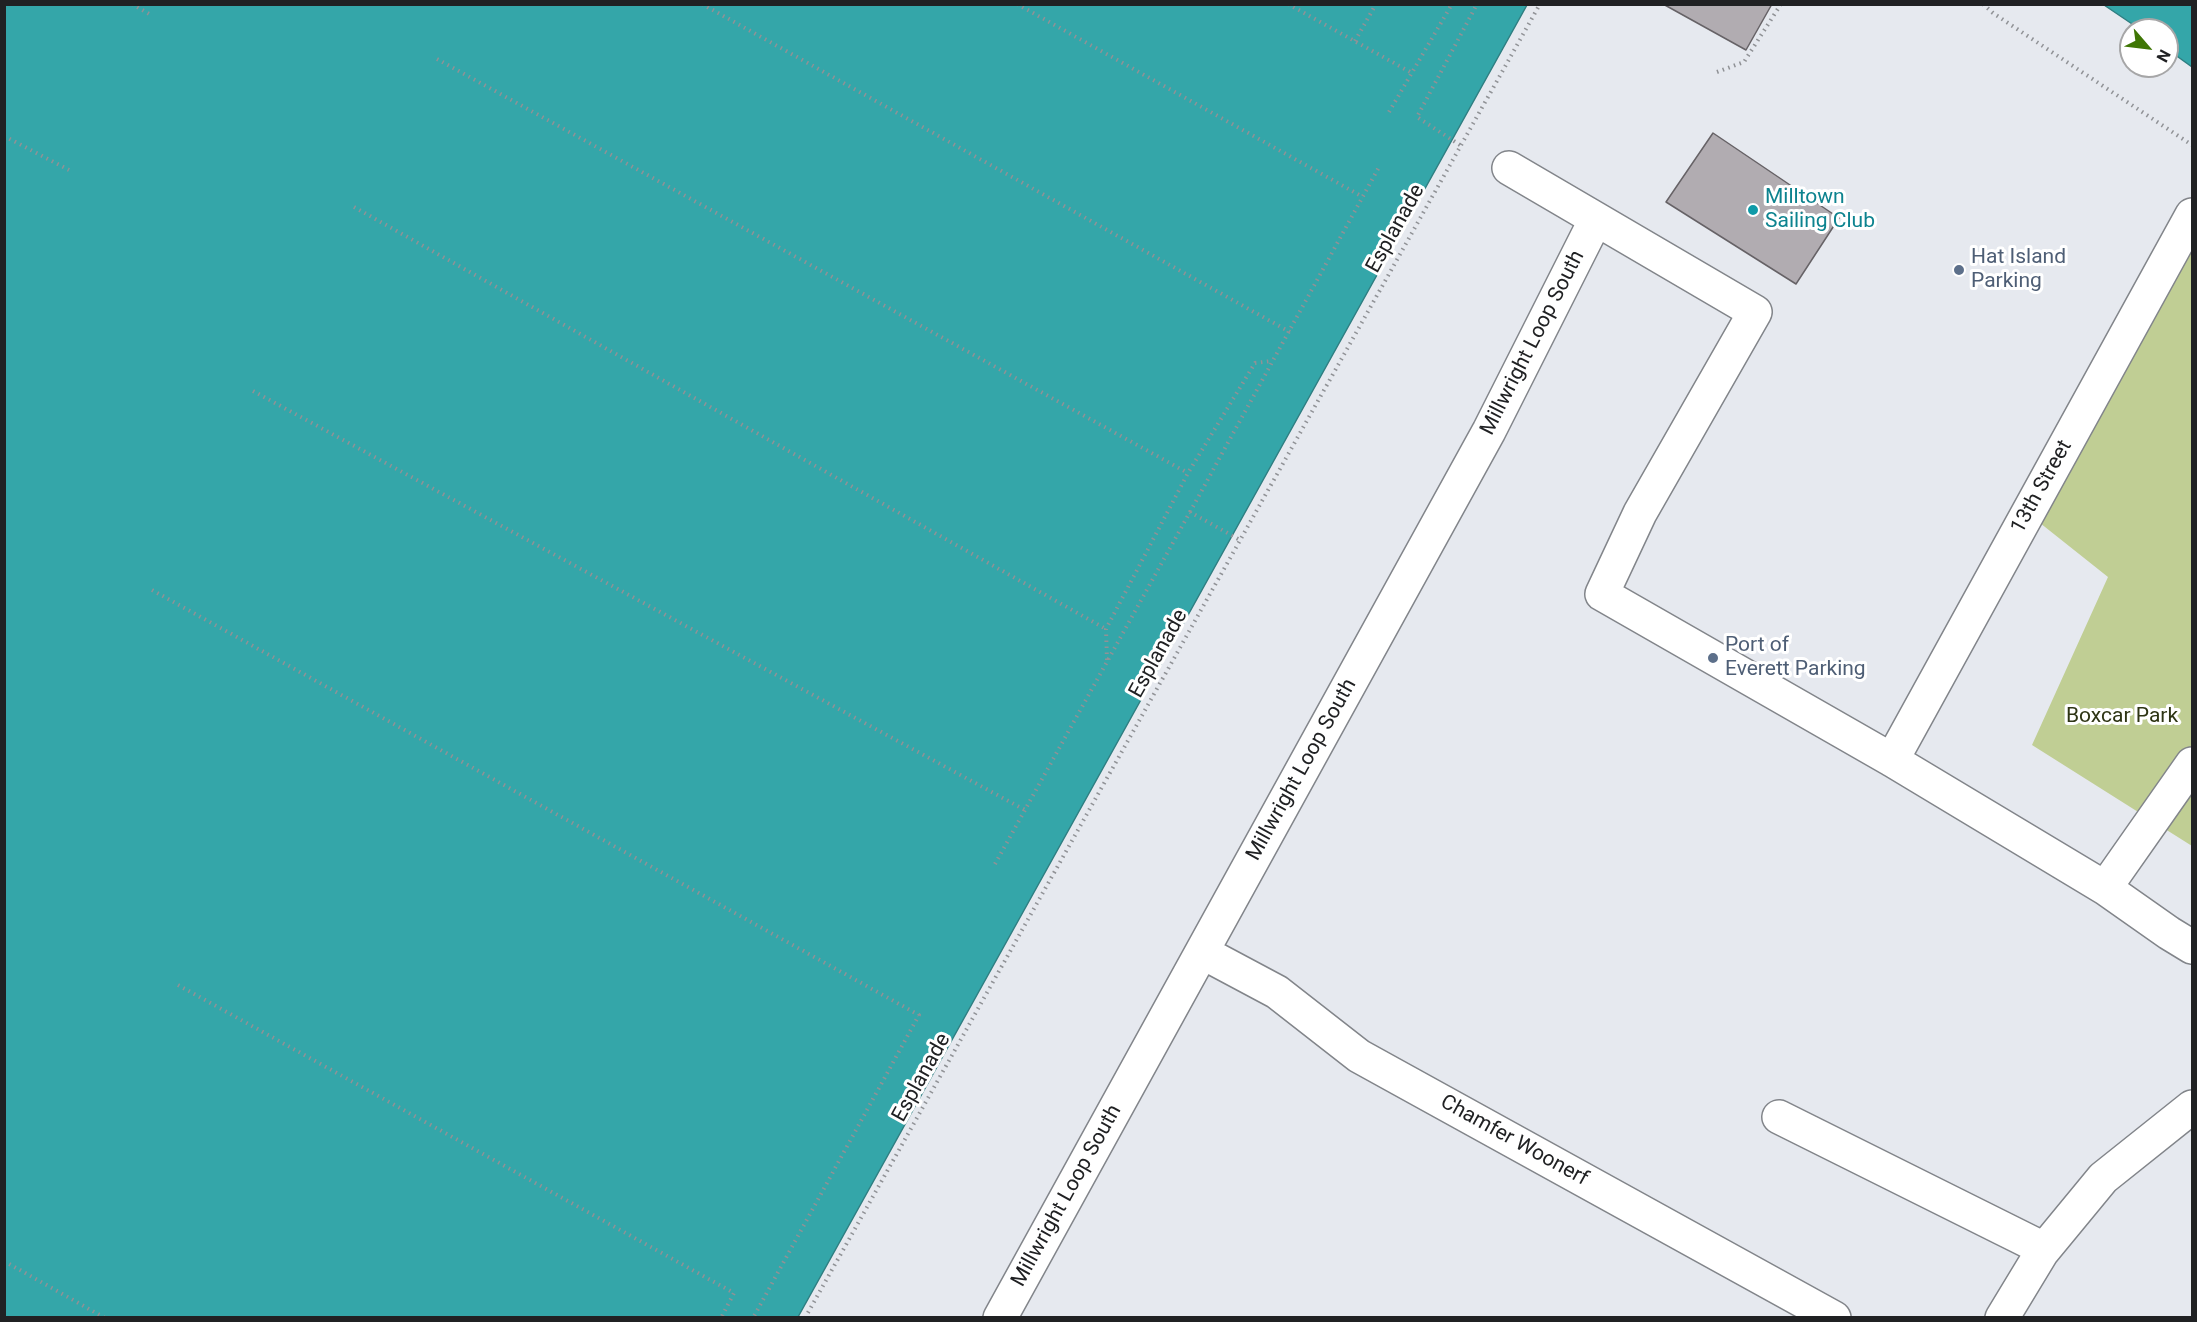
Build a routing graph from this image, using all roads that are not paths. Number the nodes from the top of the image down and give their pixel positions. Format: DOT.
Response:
graph roads {
  1 [pos="1509,168"];
  2 [pos="2193,215"];
  3 [pos="1596,219"];
  4 [pos="1892,760"];
  5 [pos="2193,764"];
  6 [pos="2105,888"];
  7 [pos="2193,946"];
  8 [pos="1202,952"];
  9 [pos="2193,1107"];
  10 [pos="1779,1117"];
  11 [pos="2044,1249"];
  12 [pos="1000,1317"];
  13 [pos="1834,1317"];
  14 [pos="2002,1317"];
  1 -- 3 [label="street"];
  2 -- 4 [label="street, 13th Street"];
  3 -- 4 [label="street"];
  3 -- 8 [label="street, Millwright Loop South"];
  4 -- 6 [label="street"];
  5 -- 6 [label="street"];
  6 -- 7 [label="street"];
  8 -- 12 [label="street, Millwright Loop South"];
  8 -- 13 [label="street, Chamfer Woonerf"];
  9 -- 11 [label="street"];
  10 -- 11 [label="street"];
  11 -- 14 [label="street"];
}
